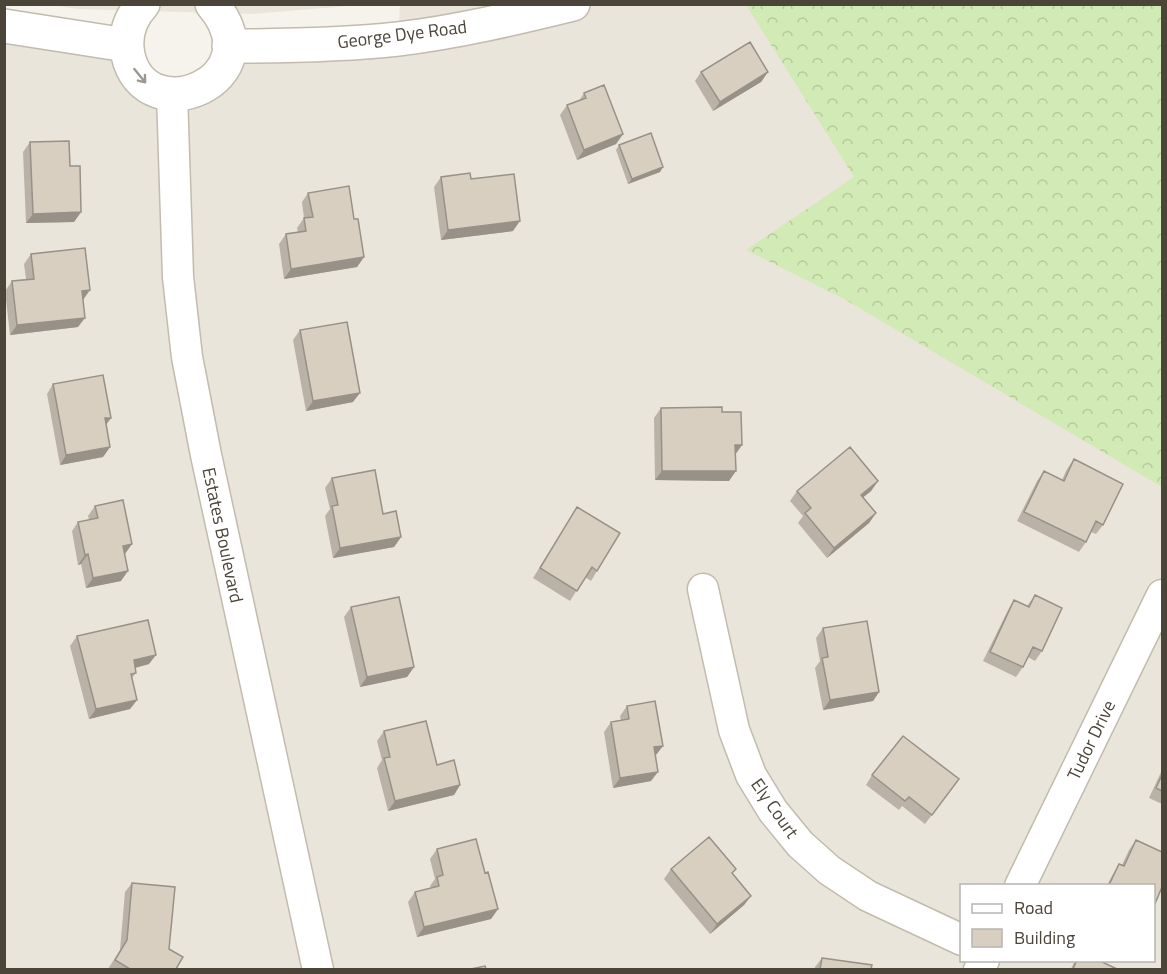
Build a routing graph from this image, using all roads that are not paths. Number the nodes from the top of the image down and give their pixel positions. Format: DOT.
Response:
graph roads {
  1 [pos="144,4"];
  2 [pos="212,4"];
  3 [pos="573,4"];
  4 [pos="4,26"];
  5 [pos="126,45"];
  6 [pos="229,46"];
  7 [pos="172,94"];
  8 [pos="703,589"];
  9 [pos="1162,595"];
  10 [pos="1020,884"];
  11 [pos="960,939"];
  12 [pos="318,969"];
  1 -- 5 [label="street"];
  2 -- 6 [label="street"];
  3 -- 6 [label="street, George Dye Road"];
  4 -- 5 [label="street"];
  5 -- 7 [label="street, one-way"];
  6 -- 7 [label="street"];
  7 -- 12 [label="street, Estates Boulevard"];
  8 -- 11 [label="street, Ely Court"];
  9 -- 10 [label="street, Tudor Drive"];
}
